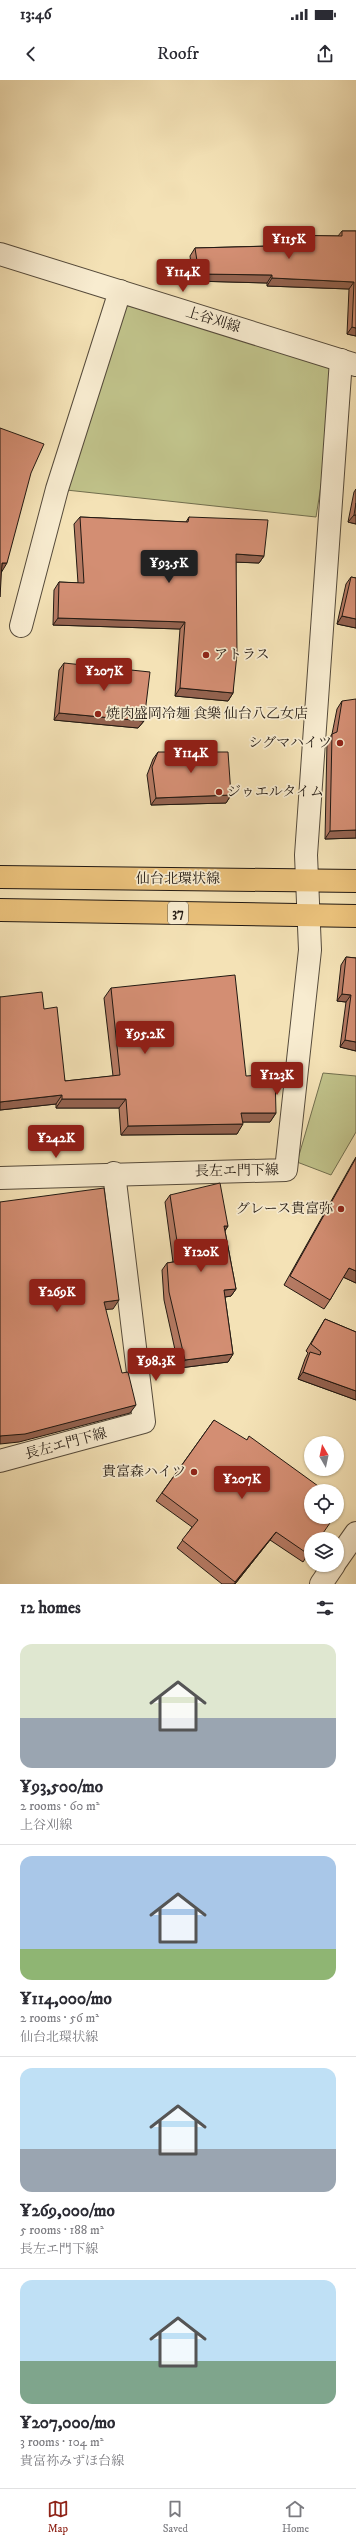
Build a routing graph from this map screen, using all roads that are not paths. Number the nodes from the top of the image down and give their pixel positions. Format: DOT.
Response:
graph roads {
  1 [pos="0,254"];
  2 [pos="120,291"];
  3 [pos="348,362"];
  4 [pos="21,626"];
  5 [pos="0,877"];
  6 [pos="356,881"];
  7 [pos="309,882"];
  8 [pos="0,910"];
  9 [pos="310,915"];
  10 [pos="356,916"];
  11 [pos="114,1173"];
  12 [pos="0,1178"];
  13 [pos="0,1461"];
  14 [pos="356,1533"];
  15 [pos="344,1550"];
  16 [pos="329,1572"];
  17 [pos="321,1584"];
  1 -- 2 [label="street, 上谷刈線"];
  2 -- 3 [label="street, 上谷刈線"];
  2 -- 4 [label="street"];
  3 -- 7 [label="street, 長左エ門下線"];
  5 -- 7 [label="main road, 仙台北環状線"];
  6 -- 7 [label="main road, 仙台北環状線"];
  7 -- 9 [label="street, 長左エ門下線"];
  8 -- 9 [label="main road, 37"];
  9 -- 10 [label="main road, 37"];
  9 -- 11 [label="street, 長左エ門下線"];
  11 -- 12 [label="street, 長左エ門下線"];
  11 -- 13 [label="street, 長左エ門下線"];
  14 -- 15 [label="street"];
  16 -- 17 [label="street"];
}
